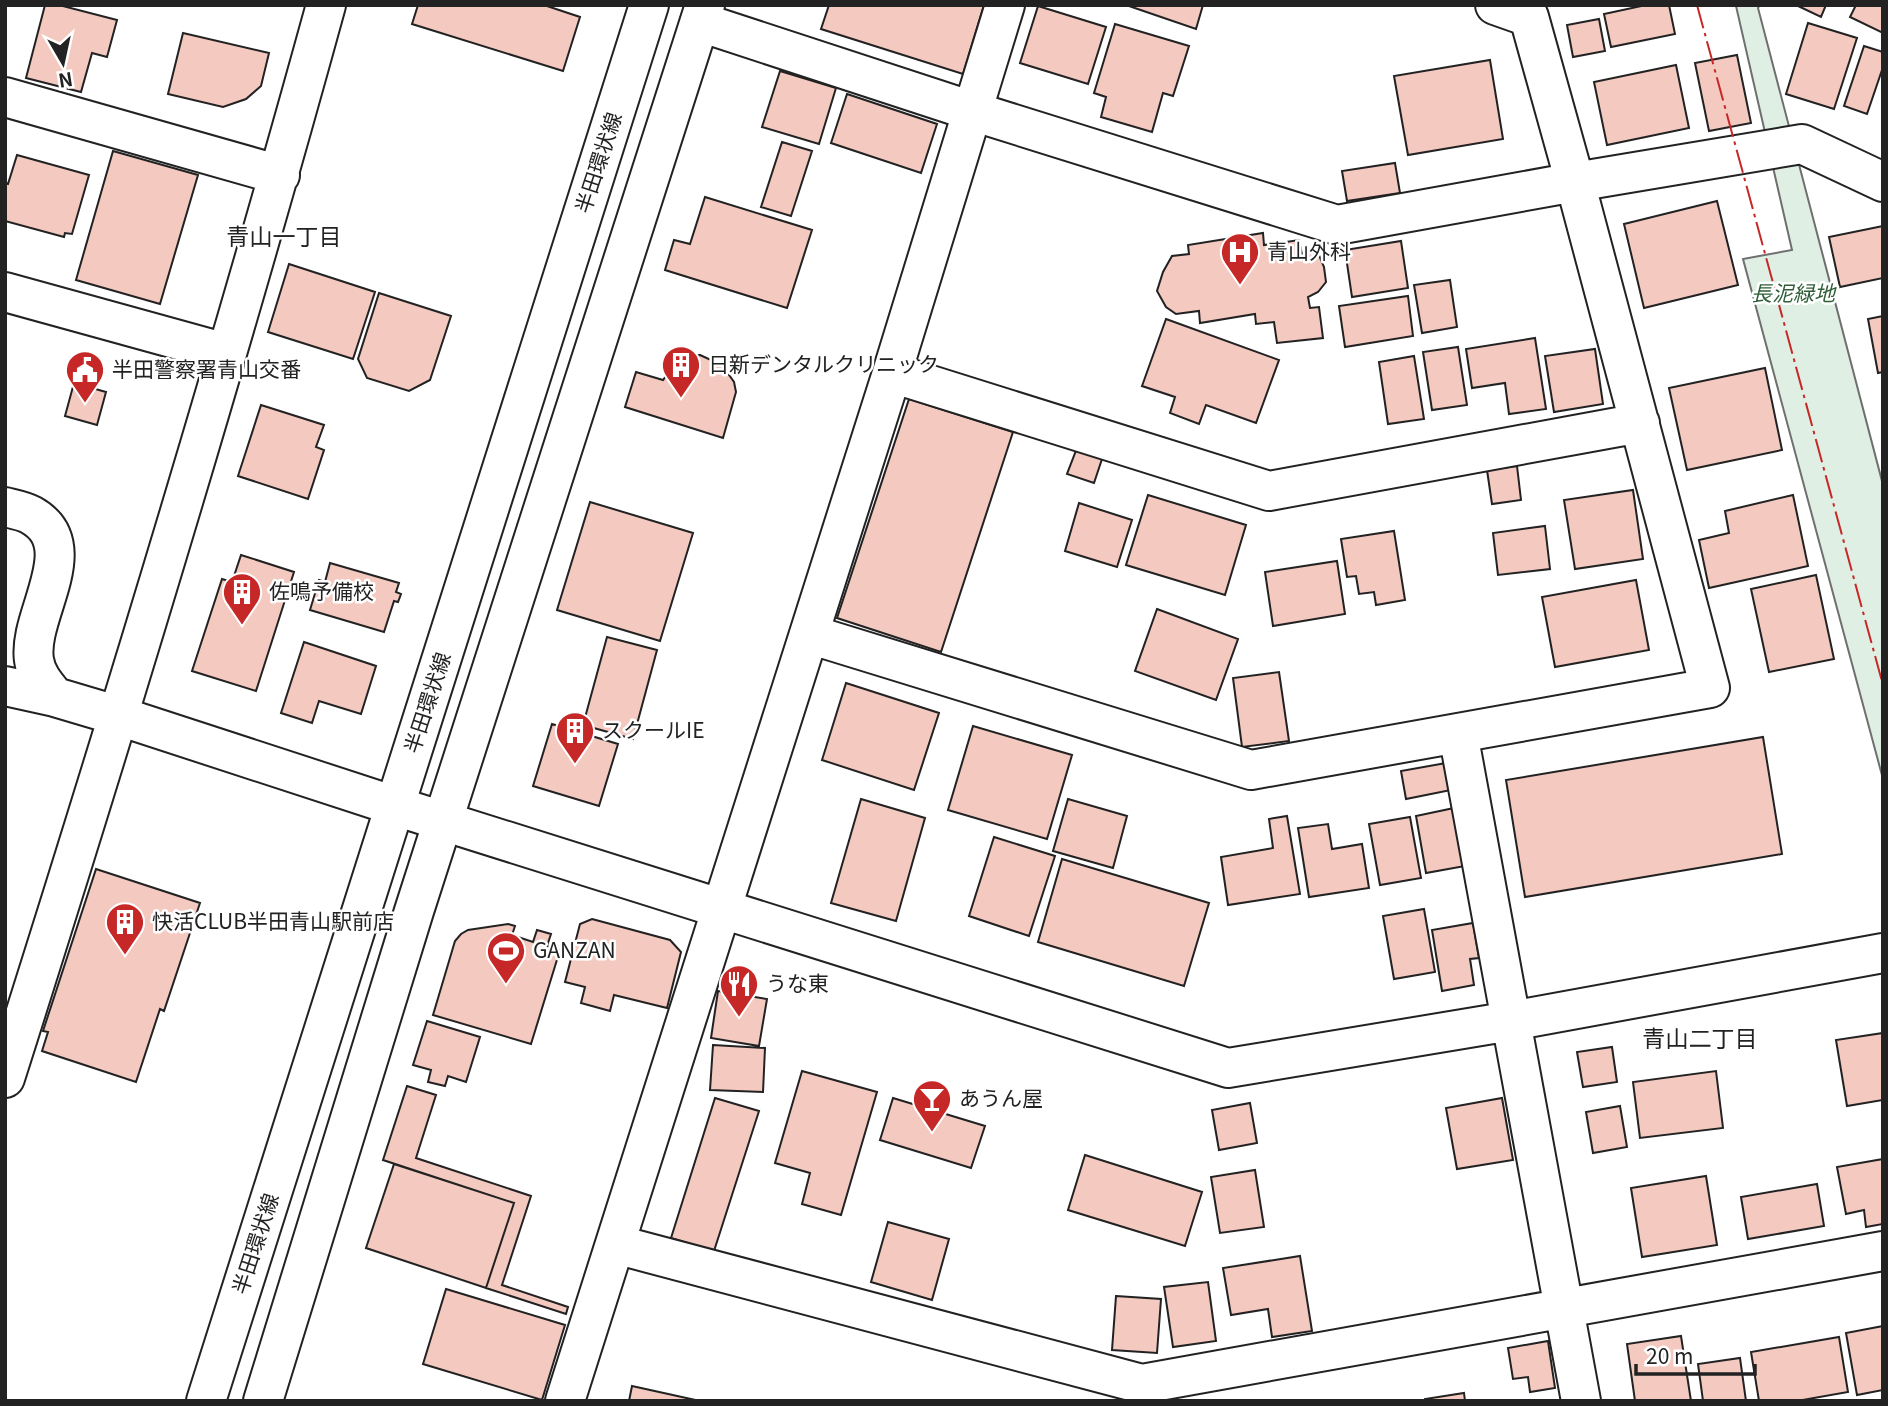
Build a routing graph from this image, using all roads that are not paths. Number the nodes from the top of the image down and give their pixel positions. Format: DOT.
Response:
graph roads {
  1 [pos="326,5"];
  2 [pos="1005,5"];
  3 [pos="1495,5"];
  4 [pos="647,6"];
  5 [pos="703,13"];
  6 [pos="5,97"];
  7 [pos="972,111"];
  8 [pos="279,174"];
  9 [pos="1575,182"];
  10 [pos="1883,182"];
  11 [pos="5,292"];
  12 [pos="226,353"];
  13 [pos="892,373"];
  14 [pos="1640,423"];
  15 [pos="5,507"];
  16 [pos="809,634"];
  17 [pos="33,641"];
  18 [pos="5,673"];
  19 [pos="5,686"];
  20 [pos="54,697"];
  21 [pos="119,716"];
  22 [pos="1458,733"];
  23 [pos="395,806"];
  24 [pos="444,821"];
  25 [pos="722,908"];
  26 [pos="1883,953"];
  27 [pos="1511,1021"];
  28 [pos="5,1078"];
  29 [pos="615,1244"];
  30 [pos="1883,1251"];
  31 [pos="1564,1307"];
  32 [pos="206,1401"];
  33 [pos="263,1401"];
  34 [pos="565,1401"];
  35 [pos="1581,1401"];
  1 -- 8 [label="street"];
  2 -- 7 [label="street"];
  3 -- 9 [label="street"];
  4 -- 23 [label="street, 半田環状線"];
  5 -- 7 [label="street"];
  5 -- 24 [label="street"];
  6 -- 8 [label="street"];
  7 -- 9 [label="street"];
  7 -- 13 [label="street"];
  8 -- 12 [label="street"];
  9 -- 10 [label="street"];
  9 -- 14 [label="street"];
  11 -- 12 [label="street"];
  12 -- 21 [label="street"];
  13 -- 14 [label="street"];
  13 -- 16 [label="street"];
  14 -- 22 [label="street"];
  15 -- 17 [label="street"];
  16 -- 22 [label="street"];
  16 -- 25 [label="street"];
  17 -- 18 [label="street"];
  17 -- 20 [label="street"];
  19 -- 20 [label="street"];
  20 -- 21 [label="street"];
  21 -- 23 [label="street"];
  21 -- 28 [label="street"];
  22 -- 27 [label="street"];
  23 -- 24 [label="street"];
  23 -- 32 [label="street, 半田環状線"];
  24 -- 25 [label="street"];
  24 -- 33 [label="street"];
  25 -- 27 [label="street"];
  25 -- 29 [label="street"];
  26 -- 27 [label="street"];
  27 -- 31 [label="street"];
  29 -- 31 [label="street"];
  29 -- 34 [label="street"];
  30 -- 31 [label="street"];
  31 -- 35 [label="street"];
}
